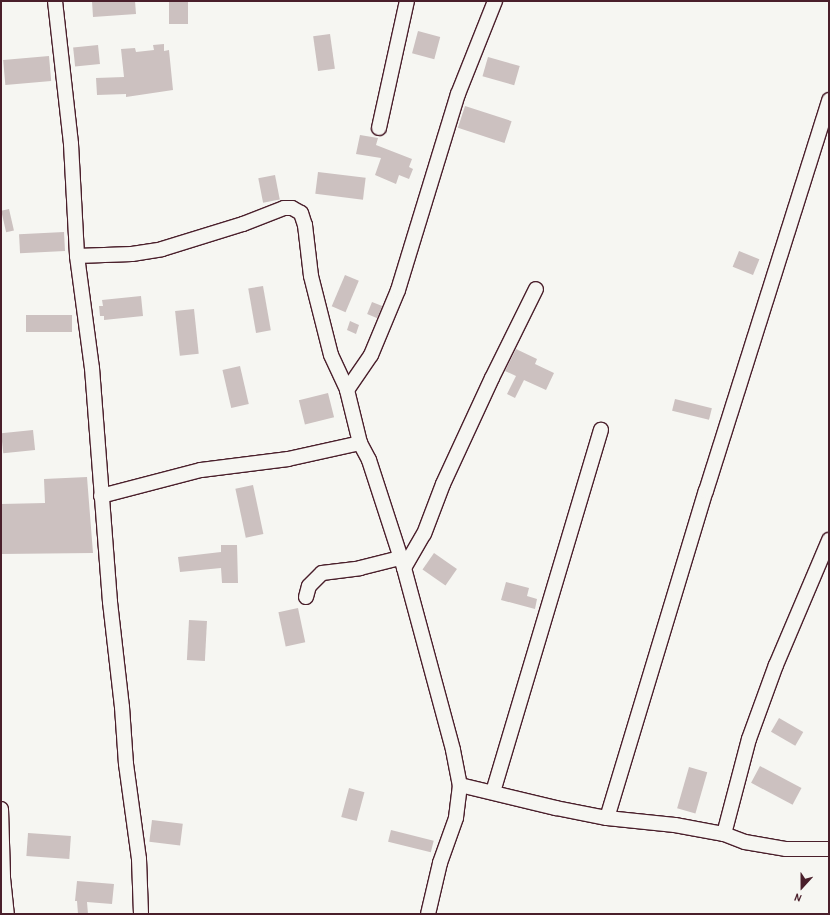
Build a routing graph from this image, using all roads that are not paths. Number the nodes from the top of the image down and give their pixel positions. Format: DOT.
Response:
graph roads {
  1 [pos="55,1"];
  2 [pos="407,1"];
  3 [pos="495,1"];
  4 [pos="829,100"];
  5 [pos="379,128"];
  6 [pos="77,256"];
  7 [pos="536,289"];
  8 [pos="347,390"];
  9 [pos="601,430"];
  10 [pos="360,443"];
  11 [pos="101,496"];
  12 [pos="828,548"];
  13 [pos="402,563"];
  14 [pos="306,597"];
  15 [pos="460,785"];
  16 [pos="493,792"];
  17 [pos="1,809"];
  18 [pos="608,818"];
  19 [pos="724,834"];
  20 [pos="829,849"];
  21 [pos="7,914"];
  22 [pos="141,914"];
  23 [pos="428,914"];
  1 -- 6 [label="street"];
  2 -- 5 [label="street"];
  3 -- 8 [label="street"];
  4 -- 18 [label="street"];
  6 -- 8 [label="street"];
  6 -- 11 [label="street"];
  7 -- 13 [label="street"];
  8 -- 10 [label="street"];
  9 -- 16 [label="street"];
  10 -- 11 [label="street"];
  10 -- 13 [label="street"];
  11 -- 22 [label="street"];
  12 -- 19 [label="street"];
  13 -- 14 [label="street"];
  13 -- 15 [label="street"];
  15 -- 16 [label="street"];
  15 -- 23 [label="street"];
  16 -- 18 [label="street"];
  17 -- 21 [label="street"];
  18 -- 19 [label="street"];
  19 -- 20 [label="street"];
}
